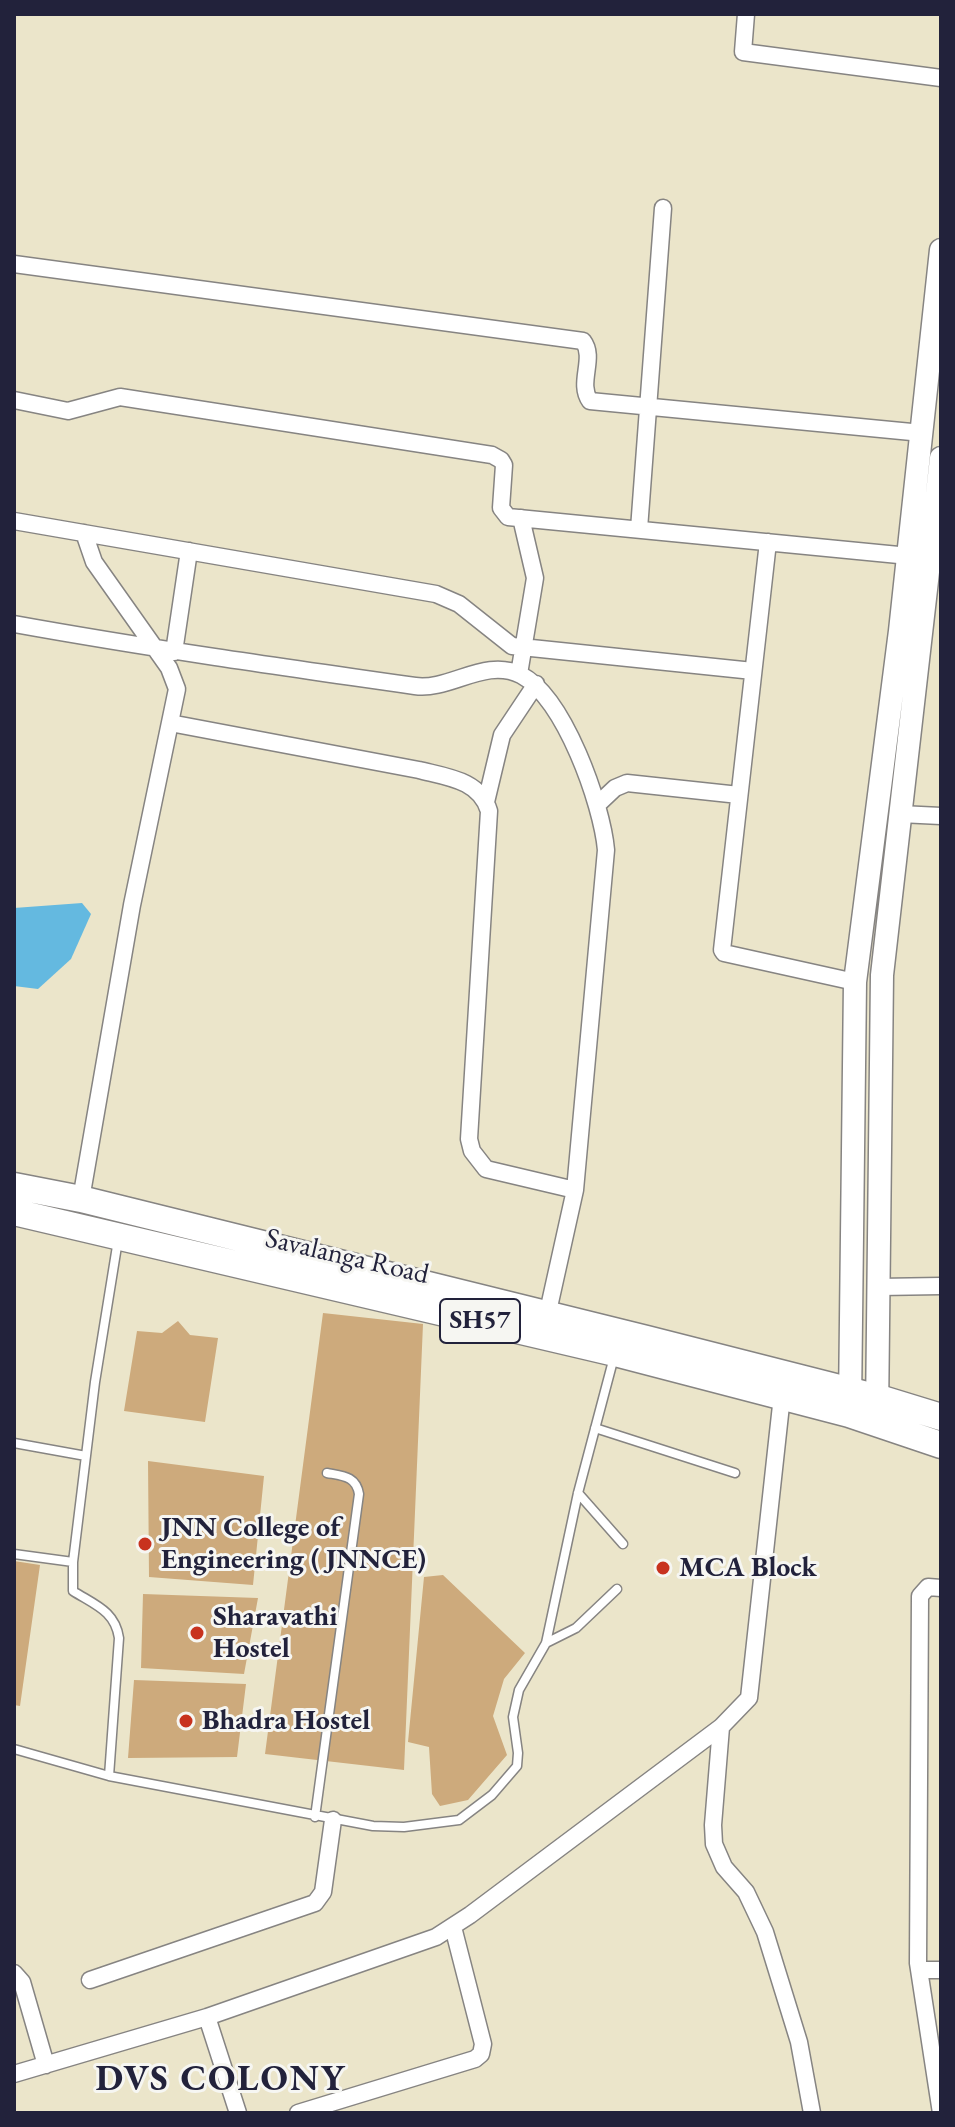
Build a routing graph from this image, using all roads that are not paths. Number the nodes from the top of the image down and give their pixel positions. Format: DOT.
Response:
graph roads {
  1 [pos="746,14"];
  2 [pos="941,78"];
  3 [pos="663,208"];
  4 [pos="941,250"];
  5 [pos="14,264"];
  6 [pos="14,400"];
  7 [pos="648,406"];
  8 [pos="922,433"];
  9 [pos="941,458"];
  10 [pos="521,518"];
  11 [pos="14,521"];
  12 [pos="639,529"];
  13 [pos="84,533"];
  14 [pos="768,542"];
  15 [pos="189,551"];
  16 [pos="926,555"];
  17 [pos="14,624"];
  18 [pos="521,647"];
  19 [pos="165,651"];
  20 [pos="753,671"];
  21 [pos="519,674"];
  22 [pos="536,684"];
  23 [pos="170,723"];
  24 [pos="739,795"];
  25 [pos="486,802"];
  26 [pos="597,805"];
  27 [pos="900,814"];
  28 [pos="941,816"];
  29 [pos="855,982"];
  30 [pos="14,1186"];
  31 [pos="575,1190"];
  32 [pos="81,1199"];
  33 [pos="14,1212"];
  34 [pos="119,1235"];
  35 [pos="941,1286"];
  36 [pos="879,1287"];
  37 [pos="547,1316"];
  38 [pos="618,1343"];
  39 [pos="782,1396"];
  40 [pos="850,1402"];
  41 [pos="878,1410"];
  42 [pos="941,1417"];
  43 [pos="595,1428"];
  44 [pos="14,1443"];
  45 [pos="941,1445"];
  46 [pos="86,1456"];
  47 [pos="327,1473"];
  48 [pos="735,1473"];
  49 [pos="578,1493"];
  50 [pos="623,1544"];
  51 [pos="14,1554"];
  52 [pos="73,1562"];
  53 [pos="941,1588"];
  54 [pos="617,1589"];
  55 [pos="546,1643"];
  56 [pos="721,1727"];
  57 [pos="14,1749"];
  58 [pos="109,1776"];
  59 [pos="315,1817"];
  60 [pos="333,1820"];
  61 [pos="453,1927"];
  62 [pos="919,1970"];
  63 [pos="941,1970"];
  64 [pos="14,1973"];
  65 [pos="90,1980"];
  66 [pos="207,2017"];
  67 [pos="936,2059"];
  68 [pos="46,2065"];
  69 [pos="14,2074"];
  70 [pos="238,2113"];
  71 [pos="298,2113"];
  72 [pos="812,2113"];
  73 [pos="941,2113"];
  1 -- 2 [label="street"];
  3 -- 7 [label="street"];
  4 -- 8 [label="street"];
  5 -- 7 [label="street"];
  6 -- 10 [label="street"];
  7 -- 8 [label="street"];
  7 -- 12 [label="street"];
  8 -- 16 [label="street"];
  9 -- 16 [label="street"];
  10 -- 12 [label="street"];
  10 -- 18 [label="street"];
  11 -- 13 [label="street"];
  12 -- 14 [label="street"];
  13 -- 15 [label="street"];
  13 -- 19 [label="street"];
  14 -- 16 [label="street"];
  14 -- 20 [label="street"];
  15 -- 18 [label="street"];
  15 -- 19 [label="street"];
  16 -- 27 [label="street"];
  16 -- 29 [label="street"];
  17 -- 19 [label="street"];
  18 -- 20 [label="street"];
  18 -- 21 [label="street"];
  19 -- 21 [label="street"];
  19 -- 23 [label="street"];
  20 -- 24 [label="street"];
  21 -- 22 [label="street"];
  22 -- 25 [label="street"];
  22 -- 26 [label="street"];
  23 -- 25 [label="street"];
  23 -- 32 [label="street"];
  24 -- 26 [label="street"];
  24 -- 29 [label="street"];
  25 -- 31 [label="street"];
  26 -- 31 [label="street"];
  27 -- 28 [label="street"];
  27 -- 36 [label="street"];
  29 -- 40 [label="street"];
  30 -- 32 [label="main road, Savalanga Road / SH57"];
  31 -- 37 [label="street"];
  32 -- 37 [label="main road, Savalanga Road / SH57"];
  33 -- 34 [label="main road, Savalanga Road / SH57"];
  34 -- 38 [label="main road, Savalanga Road / SH57"];
  34 -- 46 [label="lane"];
  35 -- 36 [label="street"];
  36 -- 41 [label="street"];
  37 -- 38 [label="main road, Savalanga Road / SH57"];
  38 -- 39 [label="main road, Savalanga Road / SH57"];
  38 -- 40 [label="main road, Savalanga Road / SH57"];
  38 -- 43 [label="lane"];
  39 -- 40 [label="main road, Savalanga Road / SH57"];
  39 -- 56 [label="street"];
  40 -- 41 [label="main road, Savalanga Road / SH57"];
  41 -- 42 [label="main road, Savalanga Road / SH57"];
  41 -- 45 [label="main road, Savalanga Road / SH57"];
  43 -- 48 [label="lane"];
  43 -- 49 [label="lane"];
  44 -- 46 [label="lane"];
  46 -- 52 [label="lane"];
  47 -- 59 [label="lane"];
  49 -- 50 [label="lane"];
  49 -- 55 [label="lane"];
  51 -- 52 [label="lane"];
  52 -- 58 [label="lane"];
  53 -- 62 [label="street"];
  54 -- 55 [label="lane"];
  55 -- 60 [label="lane"];
  56 -- 61 [label="street"];
  56 -- 72 [label="street"];
  57 -- 58 [label="lane"];
  58 -- 59 [label="lane"];
  59 -- 60 [label="lane"];
  60 -- 65 [label="street"];
  61 -- 66 [label="street"];
  61 -- 71 [label="street"];
  62 -- 63 [label="street"];
  62 -- 67 [label="street"];
  64 -- 68 [label="street"];
  66 -- 68 [label="street"];
  66 -- 70 [label="street"];
  67 -- 73 [label="street"];
  68 -- 69 [label="street"];
}
